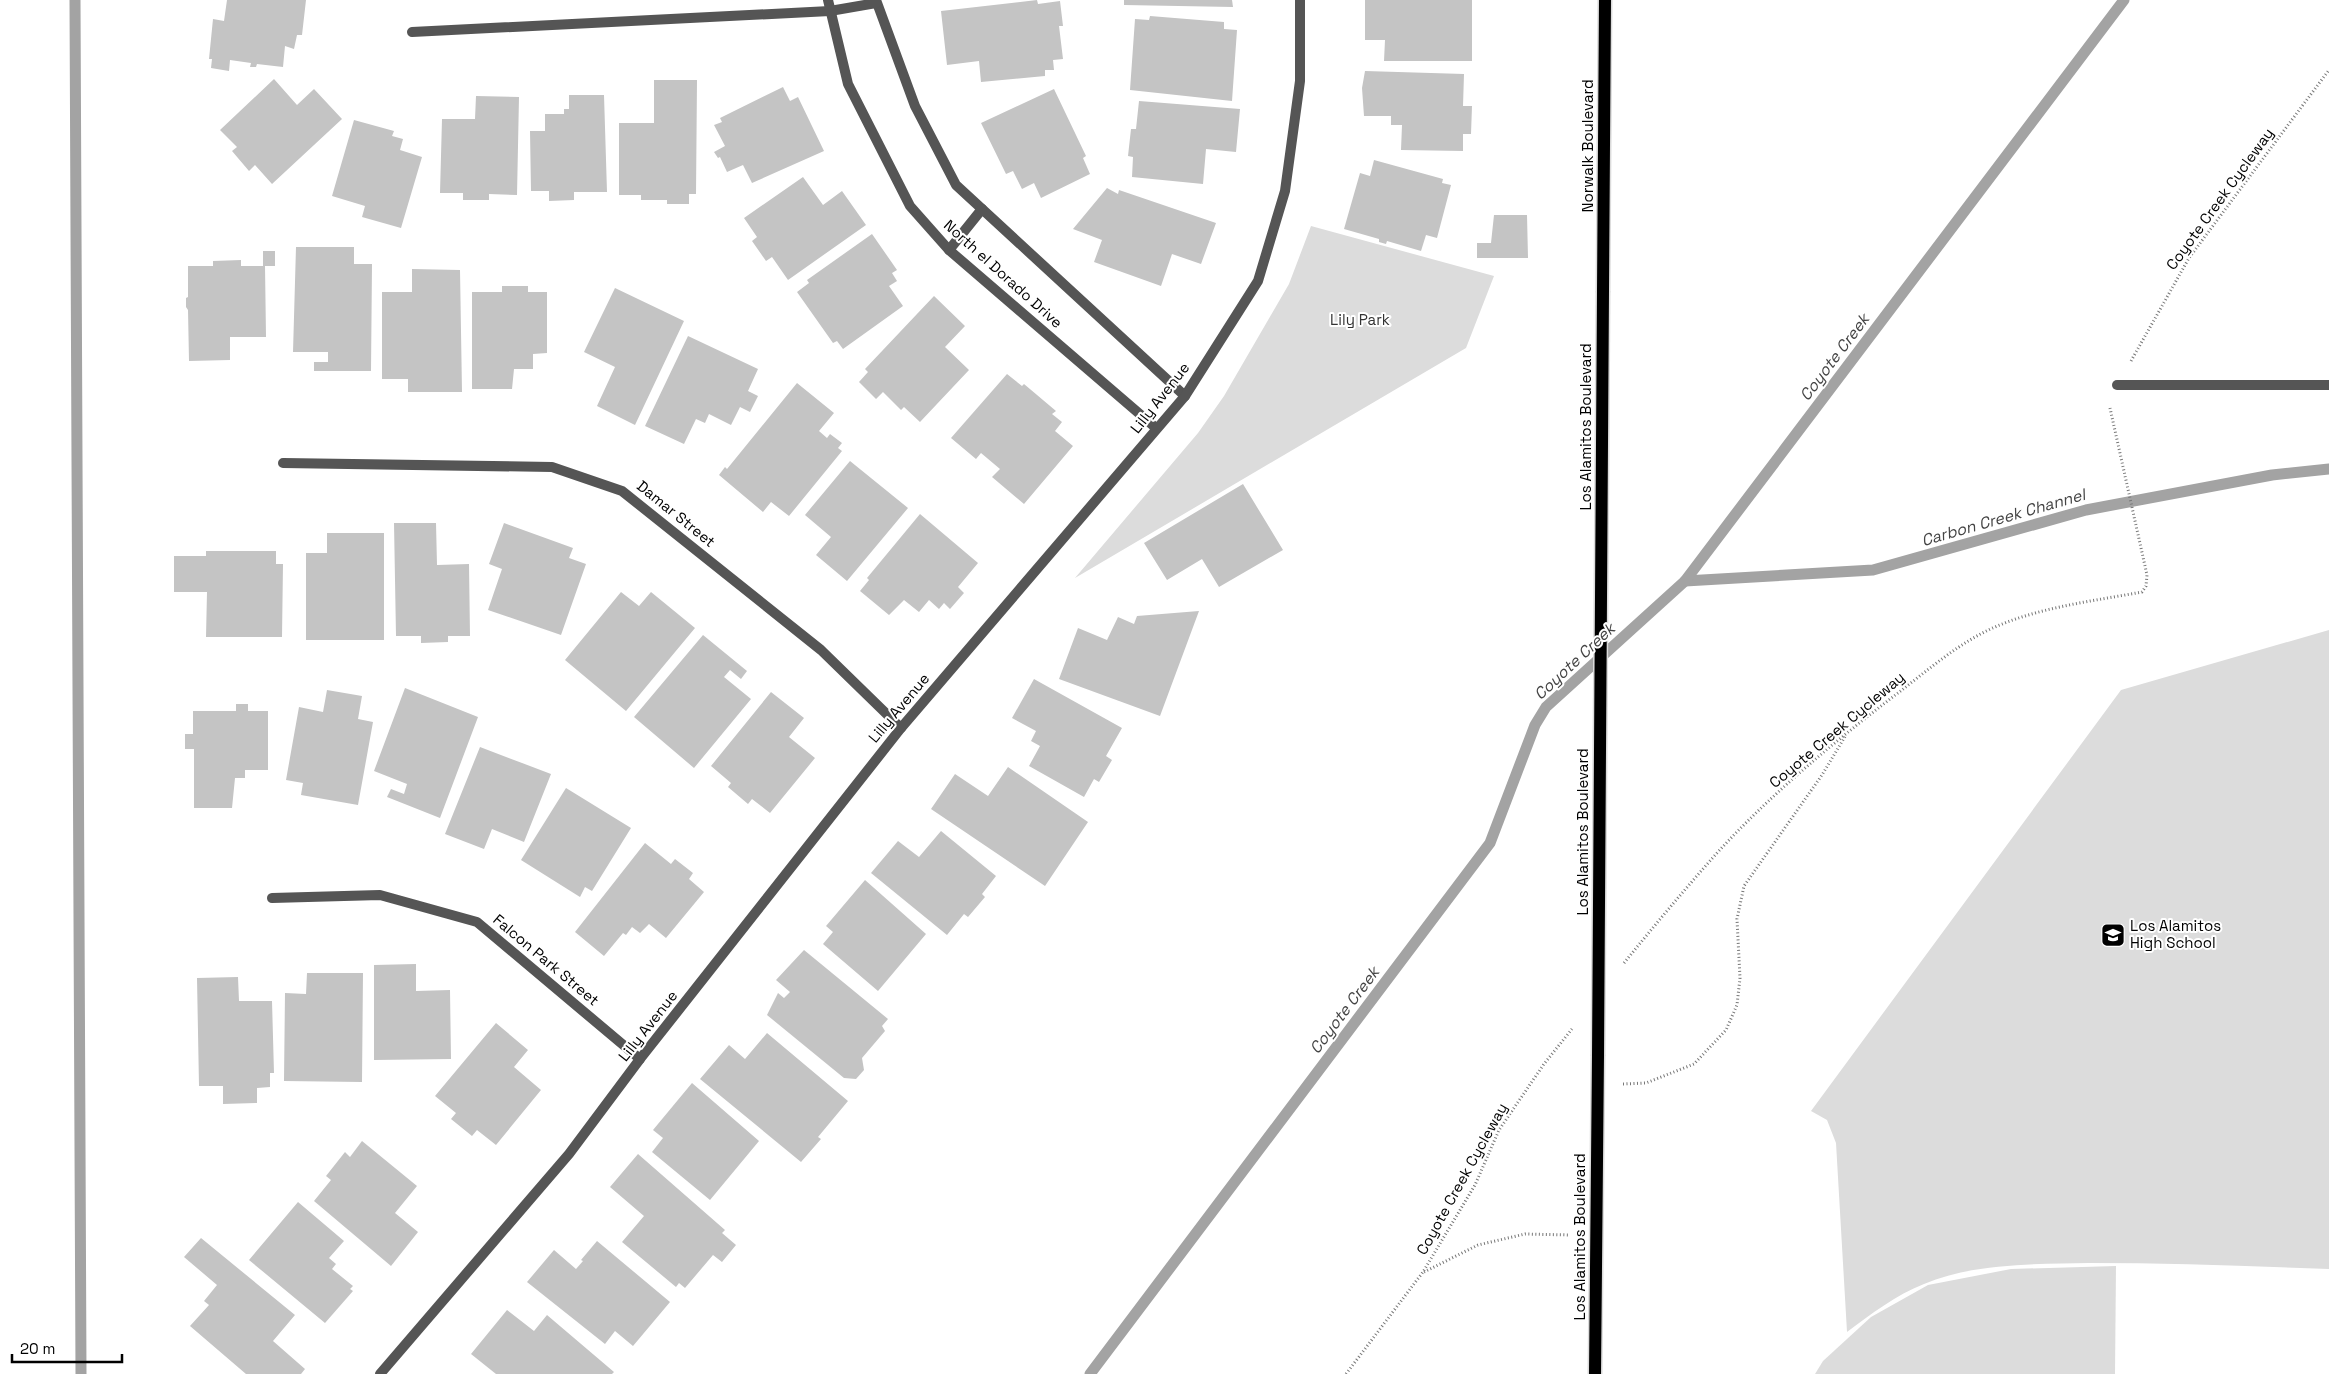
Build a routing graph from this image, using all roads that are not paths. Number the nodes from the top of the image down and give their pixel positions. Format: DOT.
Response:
graph roads {
  1 [pos="828,0"];
  2 [pos="1300,0"];
  3 [pos="1604,0"];
  4 [pos="876,1"];
  5 [pos="830,12"];
  6 [pos="412,32"];
  7 [pos="982,209"];
  8 [pos="949,250"];
  9 [pos="1604,291"];
  10 [pos="2329,385"];
  11 [pos="2118,386"];
  12 [pos="1184,396"];
  13 [pos="1156,428"];
  14 [pos="283,463"];
  15 [pos="902,728"];
  16 [pos="272,898"];
  17 [pos="640,1059"];
  18 [pos="380,1374"];
  19 [pos="1596,1374"];
  1 -- 5 [label="street, North el Dorado Drive"];
  2 -- 12 [label="street, Lilly Avenue"];
  3 -- 9 [label="main road, Norwalk Boulevard"];
  4 -- 5 [label="street"];
  4 -- 7 [label="street"];
  5 -- 6 [label="street"];
  5 -- 8 [label="street, North el Dorado Drive"];
  7 -- 8 [label="street"];
  7 -- 12 [label="street"];
  8 -- 13 [label="street, North el Dorado Drive"];
  9 -- 19 [label="main road, Los Alamitos Boulevard, bridge"];
  10 -- 11 [label="street"];
  12 -- 13 [label="street, Lilly Avenue"];
  13 -- 15 [label="street, Lilly Avenue"];
  14 -- 15 [label="street, Damar Street"];
  15 -- 17 [label="street, Lilly Avenue"];
  16 -- 17 [label="street, Falcon Park Street"];
  17 -- 18 [label="street, Lilly Avenue"];
}
